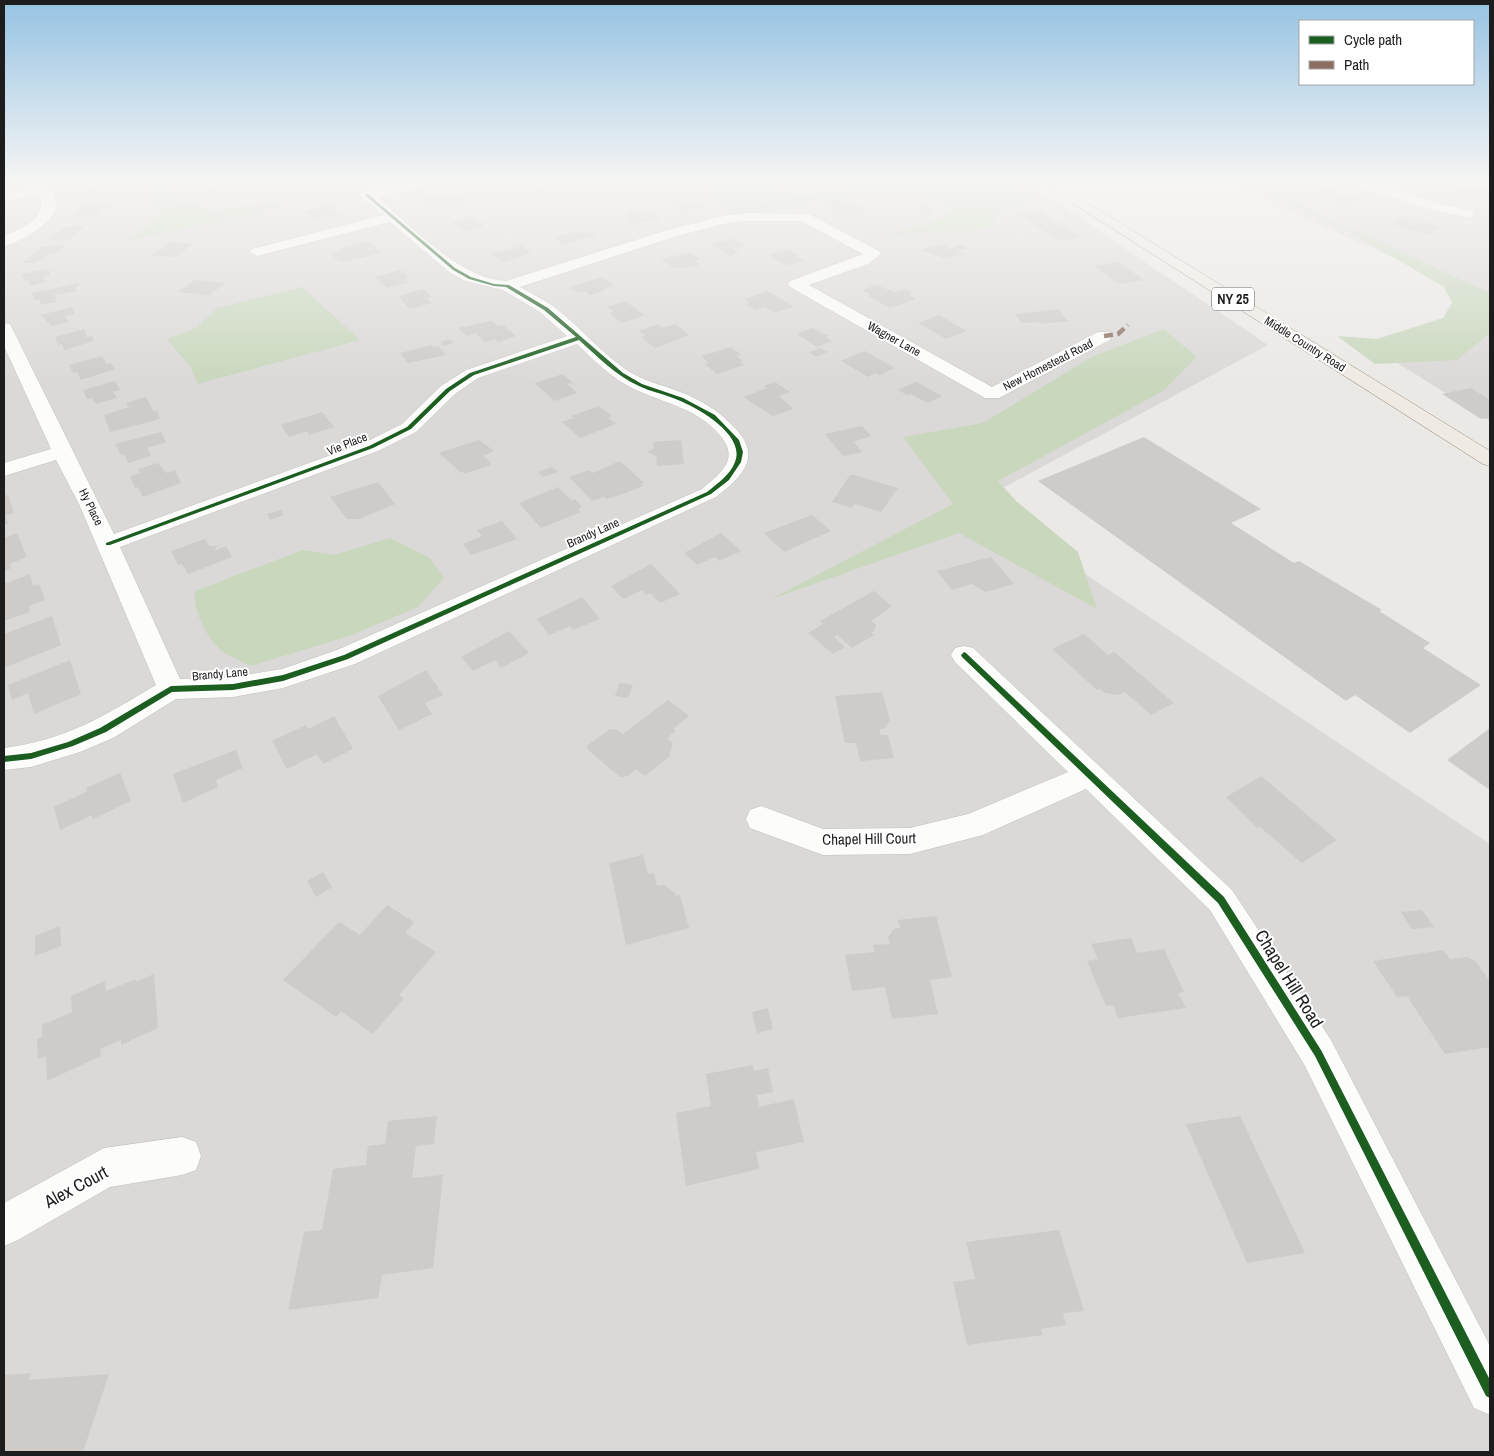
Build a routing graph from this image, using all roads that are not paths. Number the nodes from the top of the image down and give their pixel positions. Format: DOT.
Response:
graph roads {
  1 [pos="269,249"];
  2 [pos="430,249"];
  3 [pos="623,249"];
  4 [pos="864,249"];
  5 [pos="1154,249"];
  6 [pos="257,252"];
  7 [pos="508,286"];
  8 [pos="4,328"];
  9 [pos="1104,336"];
  10 [pos="579,338"];
  11 [pos="9,350"];
  12 [pos="992,394"];
  13 [pos="62,452"];
  14 [pos="1490,460"];
  15 [pos="4,470"];
  16 [pos="108,544"];
  17 [pos="964,655"];
  18 [pos="170,689"];
  19 [pos="4,759"];
  20 [pos="1090,775"];
  21 [pos="761,819"];
  22 [pos="182,1156"];
  23 [pos="4,1226"];
  24 [pos="1490,1392"];
  1 -- 6 [label="street"];
  2 -- 7 [label="street, Brandy Lane"];
  3 -- 7 [label="street, Wagner Lane"];
  4 -- 12 [label="street, Wagner Lane"];
  5 -- 14 [label="main road, Middle Country Road / NY 25"];
  7 -- 10 [label="street, Brandy Lane"];
  8 -- 11 [label="street, Hy Place"];
  9 -- 12 [label="street, New Homestead Road"];
  10 -- 16 [label="street, Vie Place"];
  10 -- 18 [label="street, Brandy Lane"];
  11 -- 13 [label="street, Hy Place"];
  13 -- 15 [label="street"];
  13 -- 16 [label="street, Hy Place"];
  16 -- 18 [label="street, Hy Place"];
  17 -- 20 [label="street, Chapel Hill Road"];
  18 -- 19 [label="street"];
  20 -- 21 [label="street, Chapel Hill Court"];
  20 -- 24 [label="street, Chapel Hill Road"];
  22 -- 23 [label="street, Alex Court"];
}
